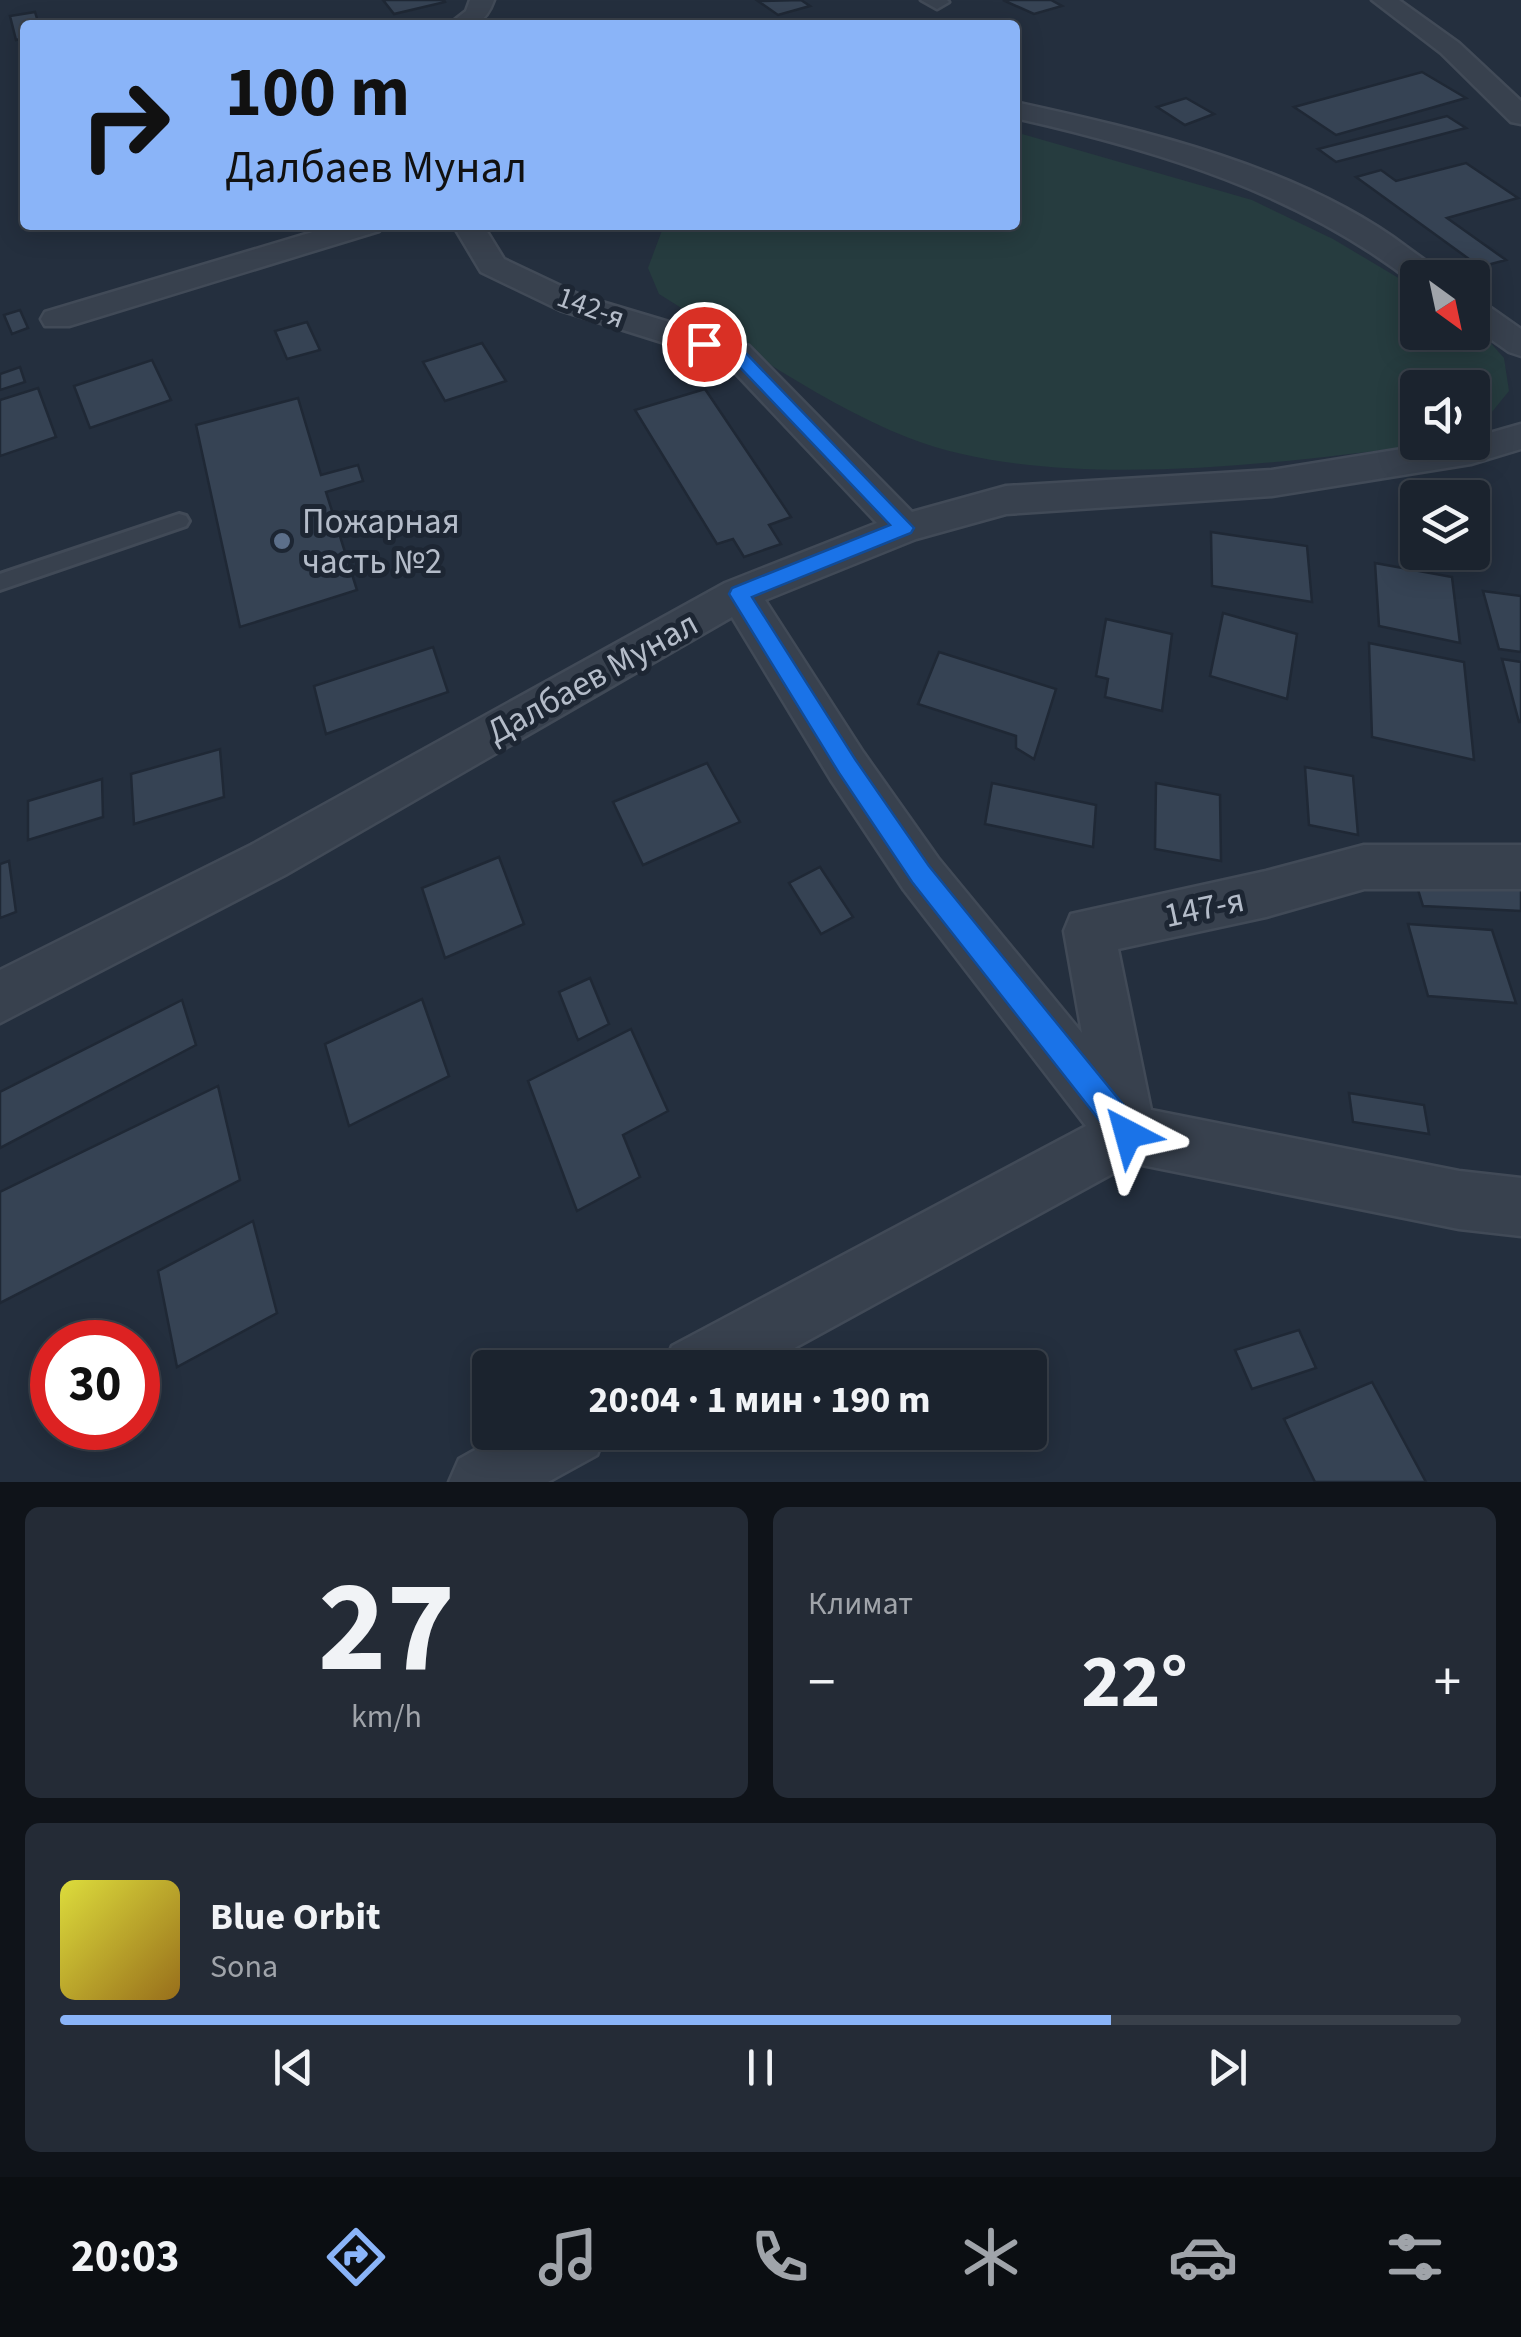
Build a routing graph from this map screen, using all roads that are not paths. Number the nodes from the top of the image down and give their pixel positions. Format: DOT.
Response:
graph roads {
  1 [pos="482,0"];
  2 [pos="1388,1"];
  3 [pos="469,20"];
  4 [pos="1020,111"];
  5 [pos="1521,116"];
  6 [pos="351,230"];
  7 [pos="471,230"];
  8 [pos="1402,260"];
  9 [pos="57,319"];
  10 [pos="1490,323"];
  11 [pos="1521,346"];
  12 [pos="1521,436"];
  13 [pos="179,521"];
  14 [pos="904,528"];
  15 [pos="0,582"];
  16 [pos="739,594"];
  17 [pos="1521,866"];
  18 [pos="0,997"];
  19 [pos="1128,1134"];
  20 [pos="1521,1207"];
  21 [pos="727,1350"];
  22 [pos="541,1450"];
  23 [pos="482,1482"];
  1 -- 3 [label="street"];
  2 -- 5 [label="street"];
  4 -- 8 [label="street"];
  6 -- 9 [label="street"];
  7 -- 14 [label="street, 142-я"];
  10 -- 11 [label="street"];
  12 -- 14 [label="street, Далбаев Мунал"];
  13 -- 15 [label="lane"];
  14 -- 16 [label="street, Далбаев Мунал"];
  16 -- 18 [label="street, Далбаев Мунал"];
  16 -- 19 [label="street"];
  17 -- 19 [label="street, 147-я"];
  19 -- 20 [label="street"];
  19 -- 21 [label="street"];
  22 -- 23 [label="street"];
}
